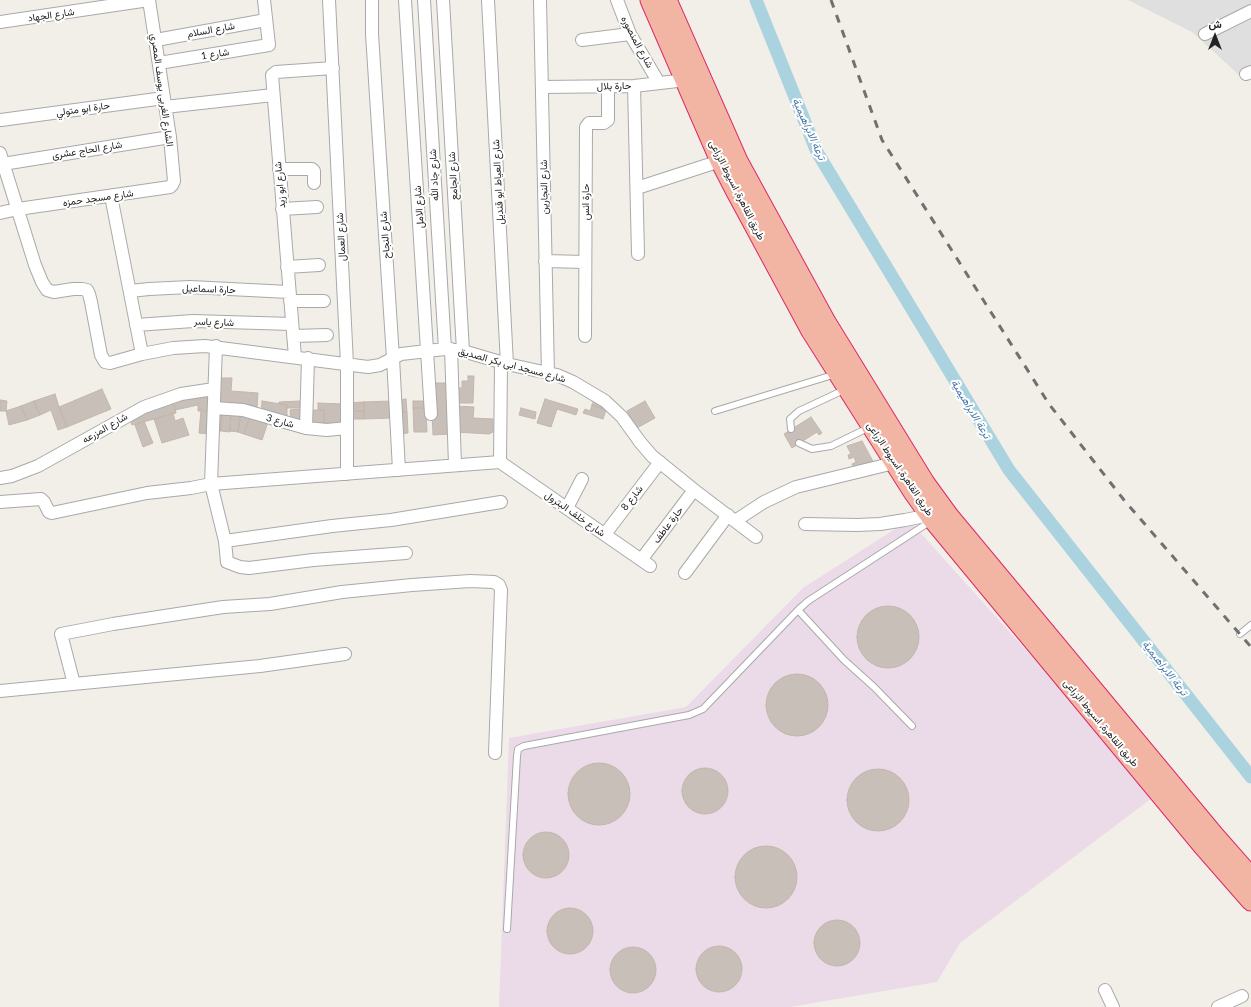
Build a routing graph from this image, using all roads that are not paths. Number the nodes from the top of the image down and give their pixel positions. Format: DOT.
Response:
graph roads {
  1 [pos="149,0"];
  2 [pos="264,0"];
  3 [pos="330,0"];
  4 [pos="372,0"];
  5 [pos="405,0"];
  6 [pos="424,0"];
  7 [pos="442,0"];
  8 [pos="488,0"];
  9 [pos="540,0"];
  10 [pos="617,0"];
  11 [pos="650,0"];
  12 [pos="667,0"];
  13 [pos="1251,11"];
  14 [pos="266,20"];
  15 [pos="0,22"];
  16 [pos="630,34"];
  17 [pos="1205,34"];
  18 [pos="156,40"];
  19 [pos="582,40"];
  20 [pos="159,63"];
  21 [pos="333,68"];
  22 [pos="686,80"];
  23 [pos="659,83"];
  24 [pos="634,86"];
  25 [pos="542,87"];
  26 [pos="608,87"];
  27 [pos="273,95"];
  28 [pos="165,102"];
  29 [pos="1,120"];
  30 [pos="170,137"];
  31 [pos="2,158"];
  32 [pos="720,161"];
  33 [pos="279,169"];
  34 [pos="174,181"];
  35 [pos="314,183"];
  36 [pos="637,188"];
  37 [pos="111,196"];
  38 [pos="317,207"];
  39 [pos="18,209"];
  40 [pos="282,209"];
  41 [pos="0,213"];
  42 [pos="638,254"];
  43 [pos="546,261"];
  44 [pos="585,262"];
  45 [pos="319,265"];
  46 [pos="287,268"];
  47 [pos="130,291"];
  48 [pos="290,297"];
  49 [pos="324,300"];
  50 [pos="136,325"];
  51 [pos="292,330"];
  52 [pos="327,335"];
  53 [pos="585,336"];
  54 [pos="216,346"];
  55 [pos="453,350"];
  56 [pos="428,351"];
  57 [pos="142,354"];
  58 [pos="295,357"];
  59 [pos="308,358"];
  60 [pos="393,358"];
  61 [pos="347,364"];
  62 [pos="504,364"];
  63 [pos="548,374"];
  64 [pos="842,381"];
  65 [pos="214,389"];
  66 [pos="214,408"];
  67 [pos="715,411"];
  68 [pos="431,414"];
  69 [pos="878,422"];
  70 [pos="306,428"];
  71 [pos="347,428"];
  72 [pos="792,429"];
  73 [pos="799,443"];
  74 [pos="500,462"];
  75 [pos="660,462"];
  76 [pos="894,463"];
  77 [pos="455,465"];
  78 [pos="399,470"];
  79 [pos="347,474"];
  80 [pos="0,478"];
  81 [pos="582,479"];
  82 [pos="211,484"];
  83 [pos="694,490"];
  84 [pos="0,502"];
  85 [pos="501,502"];
  86 [pos="567,508"];
  87 [pos="931,517"];
  88 [pos="731,518"];
  89 [pos="805,524"];
  90 [pos="605,534"];
  91 [pos="756,537"];
  92 [pos="225,541"];
  93 [pos="406,553"];
  94 [pos="646,563"];
  95 [pos="685,573"];
  96 [pos="798,610"];
  97 [pos="1251,625"];
  98 [pos="1240,634"];
  99 [pos="345,654"];
  100 [pos="74,684"];
  101 [pos="0,691"];
  102 [pos="912,726"];
  103 [pos="495,753"];
  104 [pos="1251,877"];
  105 [pos="1251,901"];
  106 [pos="507,928"];
  107 [pos="1105,990"];
  108 [pos="1242,996"];
  109 [pos="1114,1007"];
  110 [pos="1218,1007"];
  1 -- 15 [label="street, شارع الجهاد"];
  1 -- 18 [label="street, الشارع الغربى يوسف المصري"];
  2 -- 14 [label="street"];
  3 -- 21 [label="street, شارع العمال"];
  4 -- 60 [label="street, شارع النجاح"];
  5 -- 56 [label="street, شارع الامل"];
  6 -- 55 [label="street, شارع جاد الله"];
  7 -- 55 [label="street, شارع الجامع"];
  8 -- 62 [label="street, شارع العياط ابو قنديل"];
  9 -- 25 [label="street, شارع النجارين"];
  10 -- 16 [label="street, شارع المنصوره"];
  11 -- 22 [label="highway, طريق القاهرة, اسيوط الزراعى"];
  12 -- 69 [label="highway, طريق القاهرة, اسيوط الزراعى"];
  13 -- 17 [label="street"];
  14 -- 18 [label="street, شارع السلام"];
  14 -- 20 [label="street, شارع 1"];
  16 -- 19 [label="street"];
  16 -- 23 [label="street, شارع المنصوره"];
  18 -- 20 [label="street, الشارع الغربى يوسف المصري"];
  20 -- 28 [label="street, الشارع الغربى يوسف المصري"];
  21 -- 27 [label="street, شارع ابو زيد"];
  21 -- 61 [label="street, شارع العمال"];
  22 -- 23 [label="street, حارة بلال"];
  22 -- 32 [label="highway, طريق القاهرة, اسيوط الزراعى"];
  23 -- 24 [label="street, حارة بلال"];
  24 -- 26 [label="street, حارة بلال"];
  24 -- 36 [label="street"];
  25 -- 26 [label="street, حارة بلال"];
  25 -- 43 [label="street, شارع النجارين"];
  26 -- 44 [label="street, حارة انس"];
  27 -- 28 [label="street, حارة ابو متولي"];
  27 -- 33 [label="street, شارع ابو زيد"];
  28 -- 29 [label="street, حارة ابو متولي"];
  28 -- 30 [label="street, الشارع الغربى يوسف المصري"];
  30 -- 31 [label="street, شارع الحاج عشرى"];
  30 -- 34 [label="street, الشارع الغربى يوسف المصري"];
  31 -- 39 [label="street"];
  32 -- 36 [label="street"];
  32 -- 64 [label="highway, طريق القاهرة, اسيوط الزراعى"];
  33 -- 35 [label="street"];
  33 -- 40 [label="street, شارع ابو زيد"];
  34 -- 37 [label="street, شارع مسجد حمزه"];
  36 -- 42 [label="street"];
  37 -- 39 [label="street, شارع مسجد حمزه"];
  37 -- 47 [label="street"];
  38 -- 40 [label="street"];
  39 -- 41 [label="street, شارع مسجد حمزه"];
  39 -- 57 [label="street, شارع مسجد ابى بكر الصديق"];
  40 -- 46 [label="street, شارع ابو زيد"];
  43 -- 44 [label="street"];
  43 -- 63 [label="street, شارع النجارين"];
  44 -- 53 [label="street, حارة انس"];
  45 -- 46 [label="street"];
  46 -- 48 [label="street, شارع ابو زيد"];
  47 -- 48 [label="street, حارة اسماعيل"];
  47 -- 50 [label="street"];
  48 -- 49 [label="street, حارة اسماعيل"];
  48 -- 51 [label="street, شارع ابو زيد"];
  50 -- 51 [label="street, شارع ياسر"];
  50 -- 57 [label="street"];
  51 -- 52 [label="street, شارع ياسر"];
  51 -- 58 [label="street, شارع ابو زيد"];
  54 -- 57 [label="street, شارع مسجد ابى بكر الصديق"];
  54 -- 58 [label="street, شارع مسجد ابى بكر الصديق"];
  54 -- 65 [label="street"];
  55 -- 56 [label="street, شارع مسجد ابى بكر الصديق"];
  55 -- 62 [label="street, شارع مسجد ابى بكر الصديق"];
  55 -- 77 [label="street, شارع جاد الله"];
  56 -- 60 [label="street, شارع مسجد ابى بكر الصديق"];
  56 -- 68 [label="street, شارع الامل"];
  58 -- 59 [label="street, شارع مسجد ابى بكر الصديق"];
  59 -- 61 [label="street, شارع مسجد ابى بكر الصديق"];
  59 -- 70 [label="street"];
  60 -- 61 [label="street, شارع مسجد ابى بكر الصديق"];
  60 -- 78 [label="street, شارع النجاح"];
  61 -- 71 [label="street, شارع العمال"];
  62 -- 63 [label="street, شارع مسجد ابى بكر الصديق"];
  62 -- 74 [label="street, شارع العياط ابو قنديل"];
  63 -- 75 [label="street, شارع مسجد ابى بكر الصديق"];
  64 -- 67 [label="lane"];
  64 -- 69 [label="highway, طريق القاهرة, اسيوط الزراعى"];
  64 -- 72 [label="lane"];
  65 -- 66 [label="street"];
  65 -- 80 [label="street, شارع المزرعه"];
  66 -- 70 [label="street, شارع 3"];
  66 -- 82 [label="street"];
  69 -- 73 [label="lane"];
  69 -- 76 [label="highway, طريق القاهرة, اسيوط الزراعى"];
  69 -- 104 [label="highway, طريق القاهرة, اسيوط الزراعى"];
  70 -- 71 [label="street, شارع 3"];
  71 -- 79 [label="street, شارع العمال"];
  74 -- 77 [label="street"];
  74 -- 86 [label="street, شارع خلف البترول"];
  75 -- 83 [label="street, شارع مسجد ابى بكر الصديق"];
  75 -- 90 [label="street, شارع 8"];
  76 -- 87 [label="highway, طريق القاهرة, اسيوط الزراعى"];
  76 -- 88 [label="street"];
  77 -- 78 [label="street"];
  78 -- 79 [label="street"];
  79 -- 82 [label="street"];
  81 -- 86 [label="street"];
  82 -- 84 [label="street"];
  82 -- 92 [label="street"];
  83 -- 88 [label="street, شارع مسجد ابى بكر الصديق"];
  83 -- 94 [label="street, حارة عاطف"];
  85 -- 92 [label="street"];
  86 -- 90 [label="street, شارع خلف البترول"];
  87 -- 89 [label="street"];
  87 -- 96 [label="lane"];
  87 -- 105 [label="highway, طريق القاهرة, اسيوط الزراعى"];
  88 -- 91 [label="street, شارع مسجد ابى بكر الصديق"];
  88 -- 95 [label="street"];
  90 -- 94 [label="street, شارع خلف البترول"];
  92 -- 93 [label="street"];
  96 -- 102 [label="lane"];
  96 -- 106 [label="lane"];
  97 -- 98 [label="lane"];
  99 -- 100 [label="street"];
  100 -- 101 [label="street"];
  100 -- 103 [label="street"];
  107 -- 109 [label="street"];
  108 -- 110 [label="street"];
}
